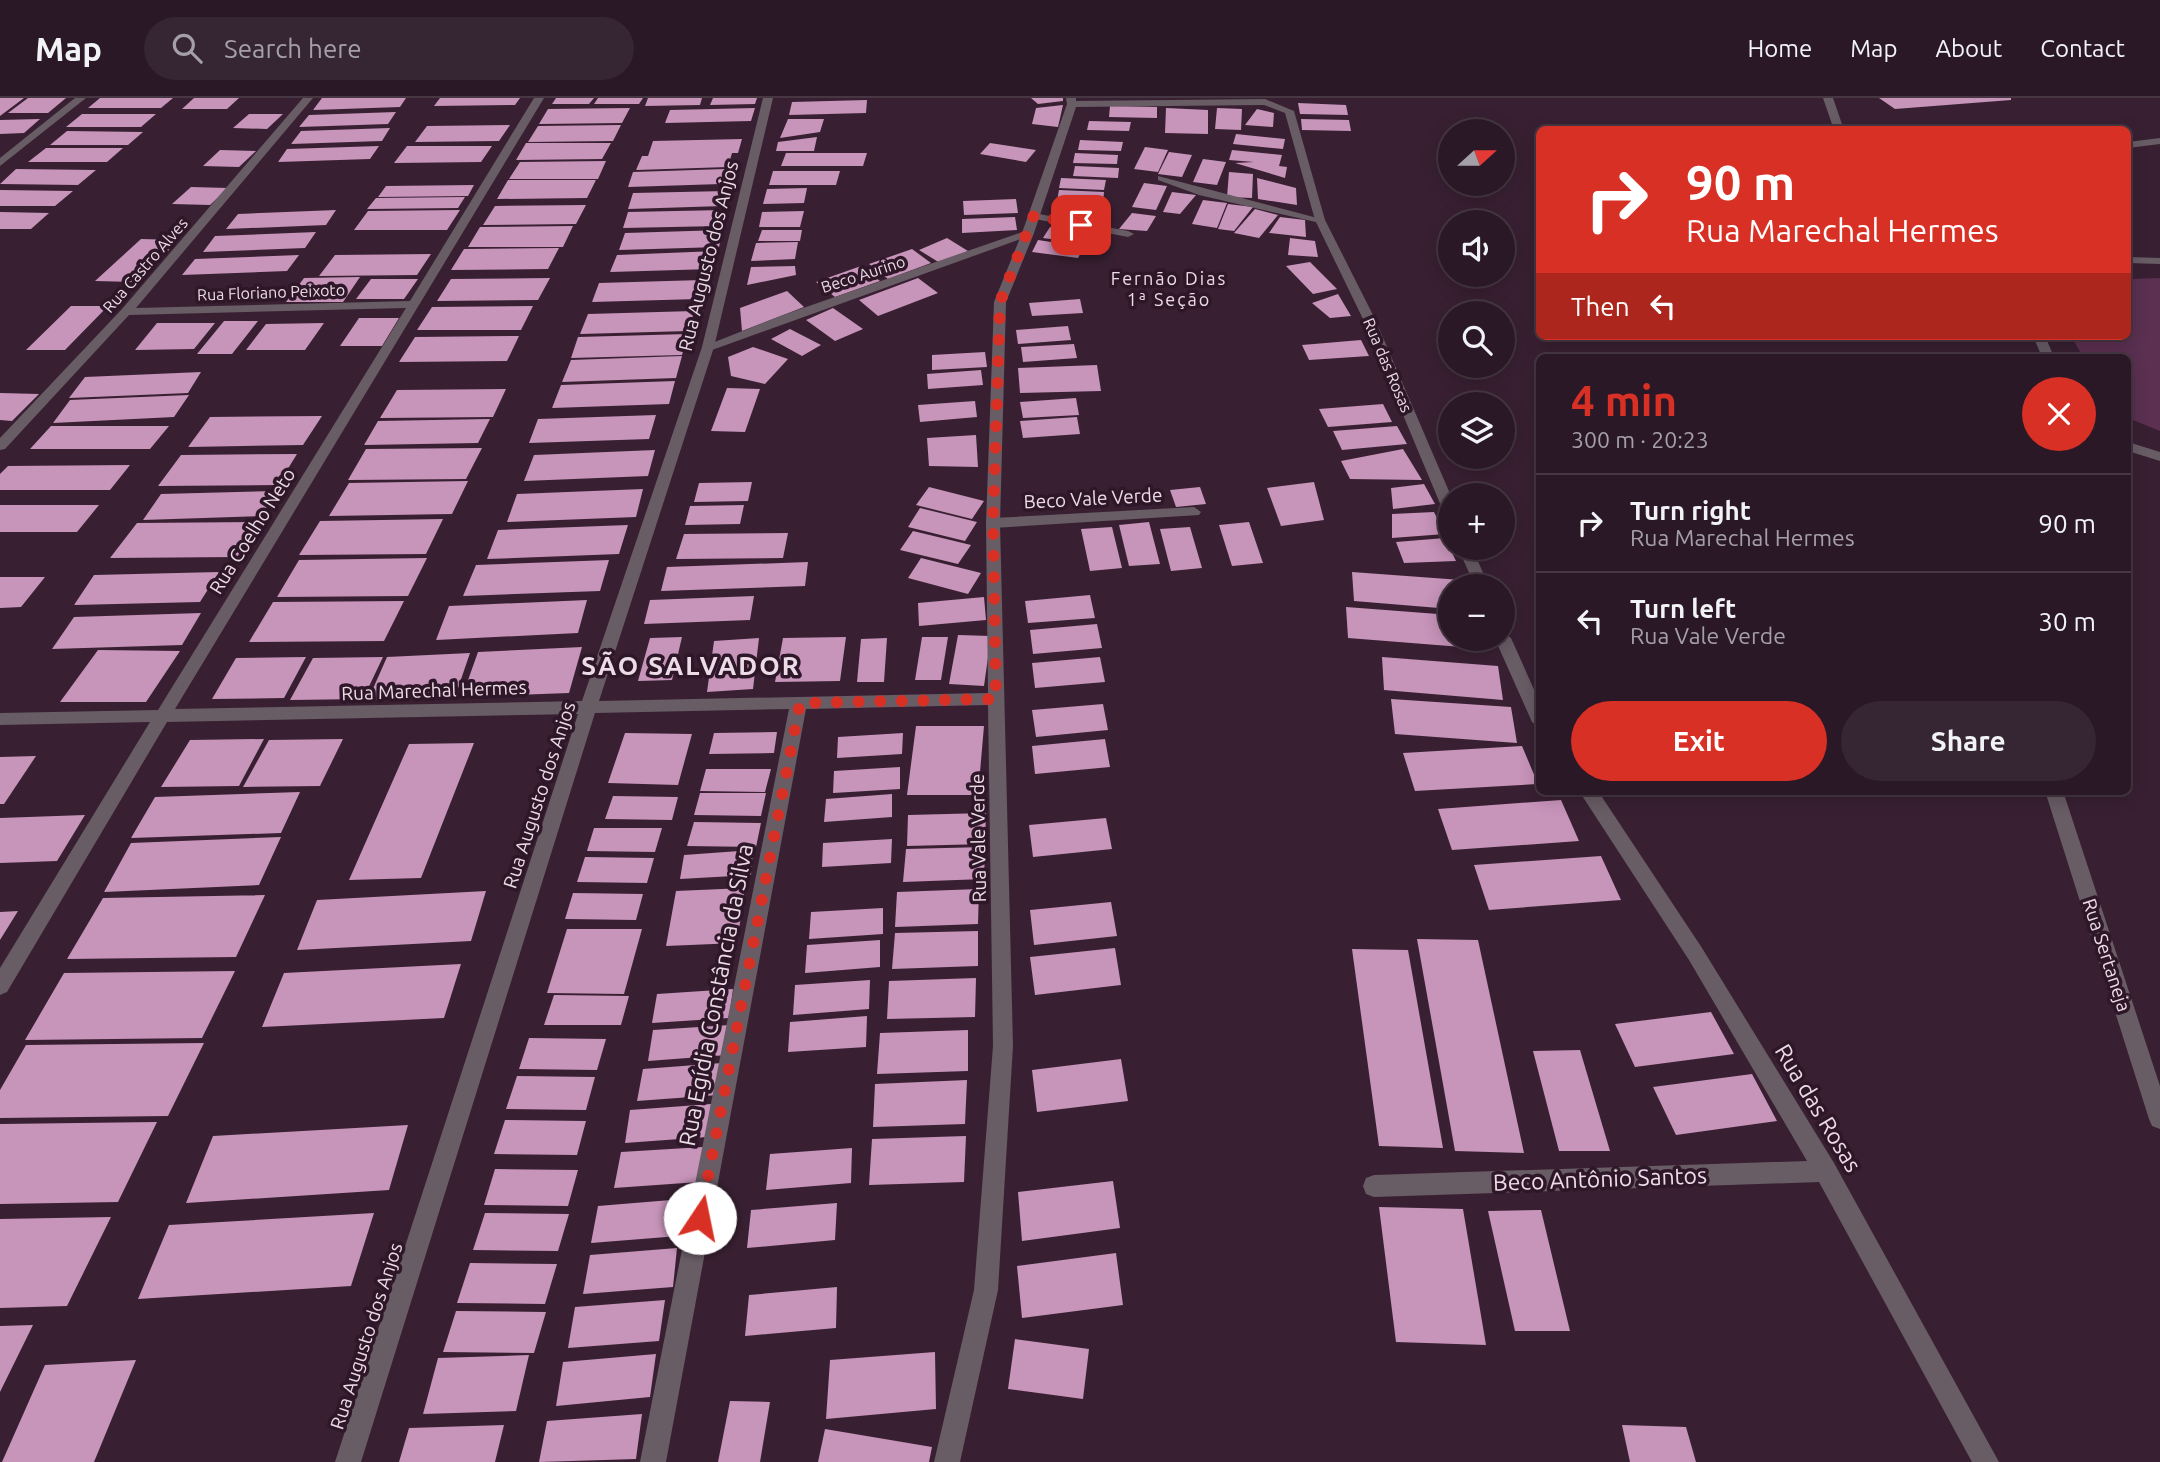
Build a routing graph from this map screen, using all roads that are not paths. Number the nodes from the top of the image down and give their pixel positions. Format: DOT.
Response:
graph roads {
  1 [pos="81,98"];
  2 [pos="308,98"];
  3 [pos="539,98"];
  4 [pos="768,98"];
  5 [pos="1828,98"];
  6 [pos="1072,101"];
  7 [pos="1838,126"];
  8 [pos="2160,141"];
  9 [pos="2131,145"];
  10 [pos="0,163"];
  11 [pos="1162,178"];
  12 [pos="1034,215"];
  13 [pos="1320,220"];
  14 [pos="1028,233"];
  15 [pos="1128,233"];
  16 [pos="2131,260"];
  17 [pos="2160,261"];
  18 [pos="416,304"];
  19 [pos="126,312"];
  20 [pos="708,347"];
  21 [pos="0,446"];
  22 [pos="2131,447"];
  23 [pos="2160,457"];
  24 [pos="1438,483"];
  25 [pos="1194,512"];
  26 [pos="993,523"];
  27 [pos="1509,651"];
  28 [pos="996,699"];
  29 [pos="800,703"];
  30 [pos="589,706"];
  31 [pos="1536,713"];
  32 [pos="158,718"];
  33 [pos="0,719"];
  34 [pos="1591,795"];
  35 [pos="2055,795"];
  36 [pos="0,986"];
  37 [pos="2160,1119"];
  38 [pos="1826,1171"];
  39 [pos="1374,1186"];
  40 [pos="348,1462"];
  41 [pos="653,1462"];
  42 [pos="947,1462"];
  43 [pos="1986,1462"];
  1 -- 10 [label="street"];
  2 -- 19 [label="street, Rua Castro Alves"];
  3 -- 18 [label="street, Rua Coelho Neto"];
  4 -- 20 [label="street, Rua Augusto dos Anjos"];
  5 -- 7 [label="street"];
  6 -- 12 [label="street, Rua Vale Verde"];
  6 -- 13 [label="street, Rua das Rosas"];
  8 -- 9 [label="street"];
  11 -- 13 [label="street"];
  12 -- 14 [label="street, Rua Vale Verde"];
  12 -- 15 [label="street"];
  13 -- 24 [label="street, Rua das Rosas"];
  14 -- 20 [label="street, Beco Aurino"];
  14 -- 26 [label="street, Rua Vale Verde"];
  16 -- 17 [label="street"];
  18 -- 19 [label="street, Rua Floriano Peixoto"];
  18 -- 32 [label="street, Rua Coelho Neto"];
  19 -- 21 [label="street, Rua Castro Alves"];
  20 -- 30 [label="street, Rua Augusto dos Anjos"];
  22 -- 23 [label="street"];
  25 -- 26 [label="street, Beco Vale Verde"];
  26 -- 28 [label="street, Rua Vale Verde"];
  27 -- 31 [label="street"];
  28 -- 29 [label="street, Rua Marechal Hermes"];
  28 -- 42 [label="street, Rua Vale Verde"];
  29 -- 30 [label="street, Rua Marechal Hermes"];
  29 -- 41 [label="street, Rua Egídia Constância da Silva"];
  30 -- 32 [label="street, Rua Marechal Hermes"];
  30 -- 40 [label="street, Rua Augusto dos Anjos"];
  32 -- 33 [label="street, Rua Marechal Hermes"];
  32 -- 36 [label="street, Rua Coelho Neto"];
  34 -- 38 [label="street, Rua das Rosas"];
  35 -- 37 [label="street, Rua Sertaneja"];
  38 -- 39 [label="street, Beco Antônio Santos"];
  38 -- 43 [label="street, Rua das Rosas"];
}
